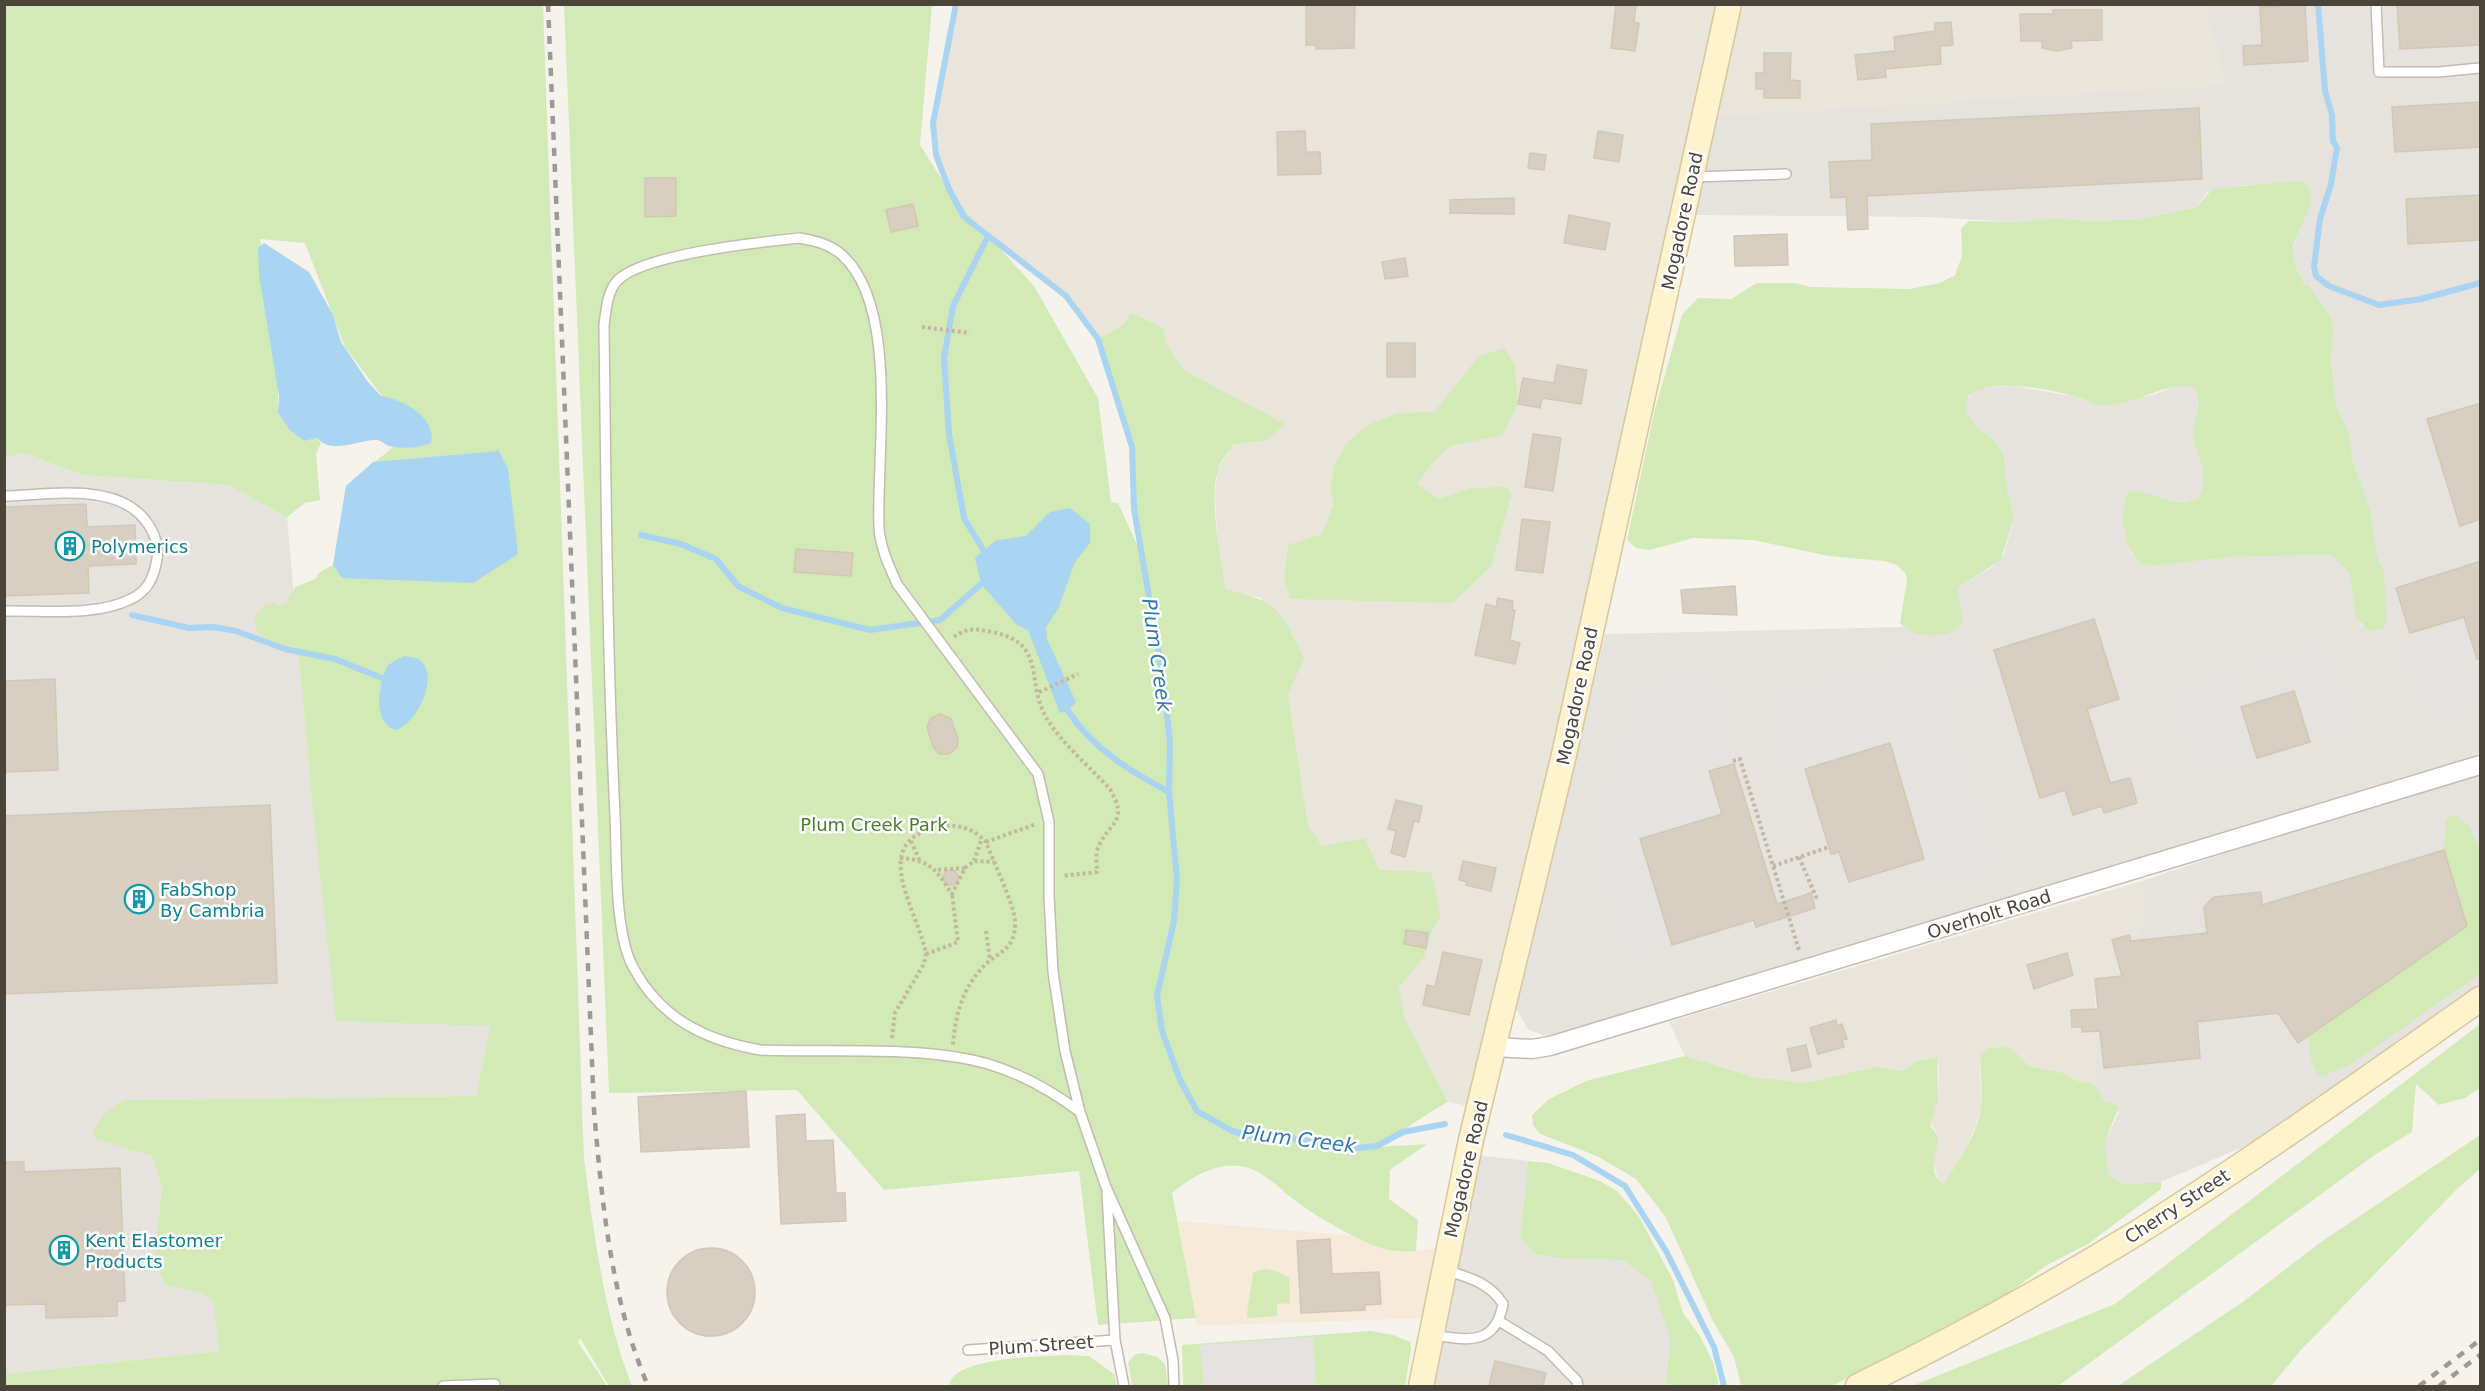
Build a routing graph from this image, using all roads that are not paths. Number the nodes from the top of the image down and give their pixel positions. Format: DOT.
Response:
graph roads {
  1 [pos="1729,4"];
  2 [pos="2376,4"];
  3 [pos="2481,68"];
  4 [pos="1786,174"];
  5 [pos="1692,177"];
  6 [pos="4,496"];
  7 [pos="4,611"];
  8 [pos="2481,765"];
  9 [pos="2481,999"];
  10 [pos="1495,1047"];
  11 [pos="1080,1112"];
  12 [pos="1106,1187"];
  13 [pos="1444,1269"];
  14 [pos="1499,1322"];
  15 [pos="1431,1335"];
  16 [pos="1115,1340"];
  17 [pos="968,1350"];
  18 [pos="495,1384"];
  19 [pos="443,1386"];
  20 [pos="1124,1386"];
  21 [pos="1174,1386"];
  22 [pos="1421,1386"];
  23 [pos="1578,1386"];
  24 [pos="1858,1386"];
  1 -- 5 [label="street, Mogadore Road"];
  2 -- 3 [label="lane"];
  4 -- 5 [label="lane"];
  5 -- 10 [label="street, Mogadore Road"];
  6 -- 7 [label="lane"];
  8 -- 10 [label="street, Overholt Road"];
  9 -- 24 [label="street, Cherry Street"];
  10 -- 13 [label="street, Mogadore Road"];
  11 -- 11 [label="lane"];
  11 -- 12 [label="lane"];
  12 -- 16 [label="lane"];
  12 -- 21 [label="lane"];
  13 -- 14 [label="lane"];
  13 -- 15 [label="street, Mogadore Road"];
  14 -- 15 [label="lane"];
  14 -- 23 [label="lane"];
  15 -- 22 [label="street, Mogadore Road"];
  16 -- 17 [label="lane, Plum Street"];
  16 -- 20 [label="lane"];
  18 -- 19 [label="lane"];
}
